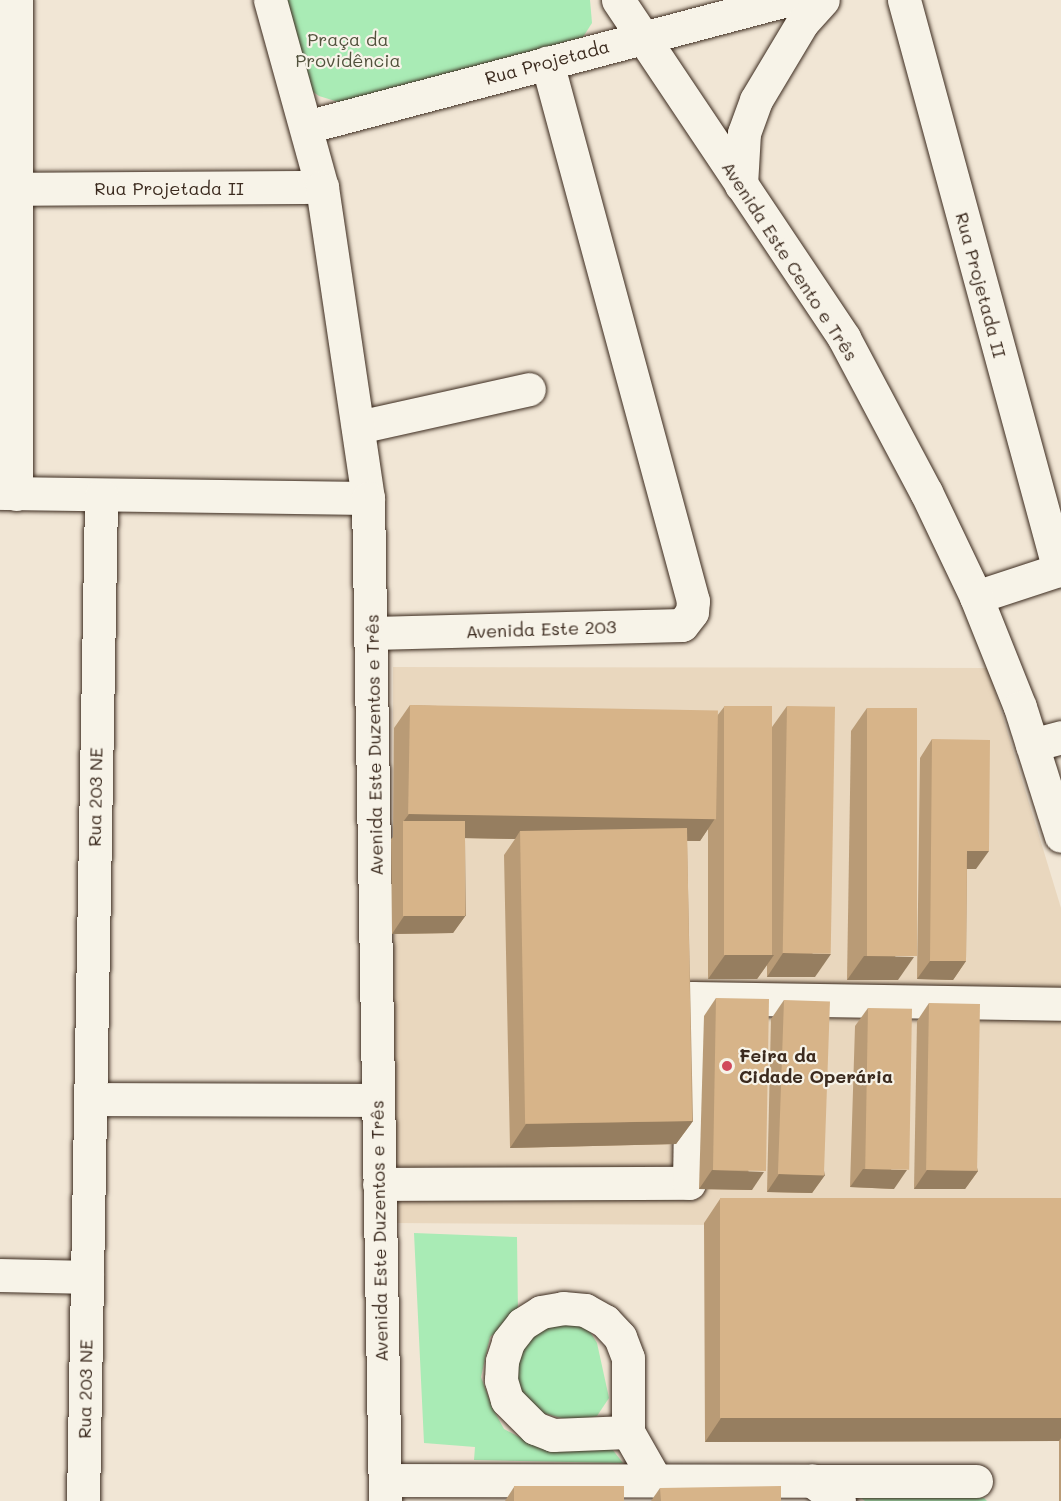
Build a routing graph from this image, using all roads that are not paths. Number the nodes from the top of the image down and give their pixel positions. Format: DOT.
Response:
graph roads {
  1 [pos="16,0"];
  2 [pos="270,0"];
  3 [pos="618,0"];
  4 [pos="788,0"];
  5 [pos="824,0"];
  6 [pos="904,0"];
  7 [pos="641,37"];
  8 [pos="547,62"];
  9 [pos="306,127"];
  10 [pos="741,185"];
  11 [pos="322,187"];
  12 [pos="8,189"];
  13 [pos="529,389"];
  14 [pos="358,427"];
  15 [pos="8,494"];
  16 [pos="100,495"];
  17 [pos="368,498"];
  18 [pos="1060,569"];
  19 [pos="976,597"];
  20 [pos="373,633"];
  21 [pos="1046,741"];
  22 [pos="1061,836"];
  23 [pos="1061,1004"];
  24 [pos="90,1100"];
  25 [pos="376,1100"];
  26 [pos="379,1184"];
  27 [pos="0,1275"];
  28 [pos="87,1277"];
  29 [pos="627,1432"];
  30 [pos="656,1481"];
  31 [pos="812,1481"];
  32 [pos="976,1481"];
  33 [pos="385,1491"];
  34 [pos="83,1501"];
  35 [pos="839,1501"];
  1 -- 12 [label="street"];
  2 -- 9 [label="street, Avenida Este Duzentos e Três"];
  3 -- 7 [label="street, Avenida Este Cento e Três"];
  4 -- 7 [label="street, Rua Projetada"];
  5 -- 10 [label="street"];
  6 -- 18 [label="street, Rua Projetada II"];
  7 -- 8 [label="street, Rua Projetada"];
  7 -- 10 [label="street, Avenida Este Cento e Três"];
  8 -- 9 [label="street, Rua Projetada"];
  8 -- 20 [label="street, Avenida Este 203"];
  9 -- 11 [label="street, Avenida Este Duzentos e Três"];
  10 -- 19 [label="street, Avenida Este Cento e Três"];
  11 -- 12 [label="street, Rua Projetada II"];
  11 -- 14 [label="street, Avenida Este Duzentos e Três"];
  12 -- 15 [label="street"];
  13 -- 14 [label="street"];
  14 -- 17 [label="street, Avenida Este Duzentos e Três"];
  15 -- 16 [label="street"];
  16 -- 17 [label="street"];
  16 -- 24 [label="street, Rua 203 NE"];
  17 -- 20 [label="street, Avenida Este Duzentos e Três"];
  18 -- 19 [label="street"];
  19 -- 21 [label="street, Avenida Este Cento e Três"];
  20 -- 25 [label="street, Avenida Este Duzentos e Três"];
  21 -- 22 [label="street, Avenida Este Cento e Três"];
  23 -- 26 [label="street"];
  24 -- 25 [label="street"];
  24 -- 28 [label="street, Rua 203 NE"];
  25 -- 26 [label="street, Avenida Este Duzentos e Três"];
  26 -- 33 [label="street, Avenida Este Duzentos e Três"];
  27 -- 28 [label="street"];
  28 -- 34 [label="street, Rua 203 NE"];
  29 -- 29 [label="street"];
  29 -- 30 [label="street"];
  30 -- 31 [label="street"];
  30 -- 33 [label="street"];
  31 -- 32 [label="street"];
  31 -- 35 [label="street"];
}
